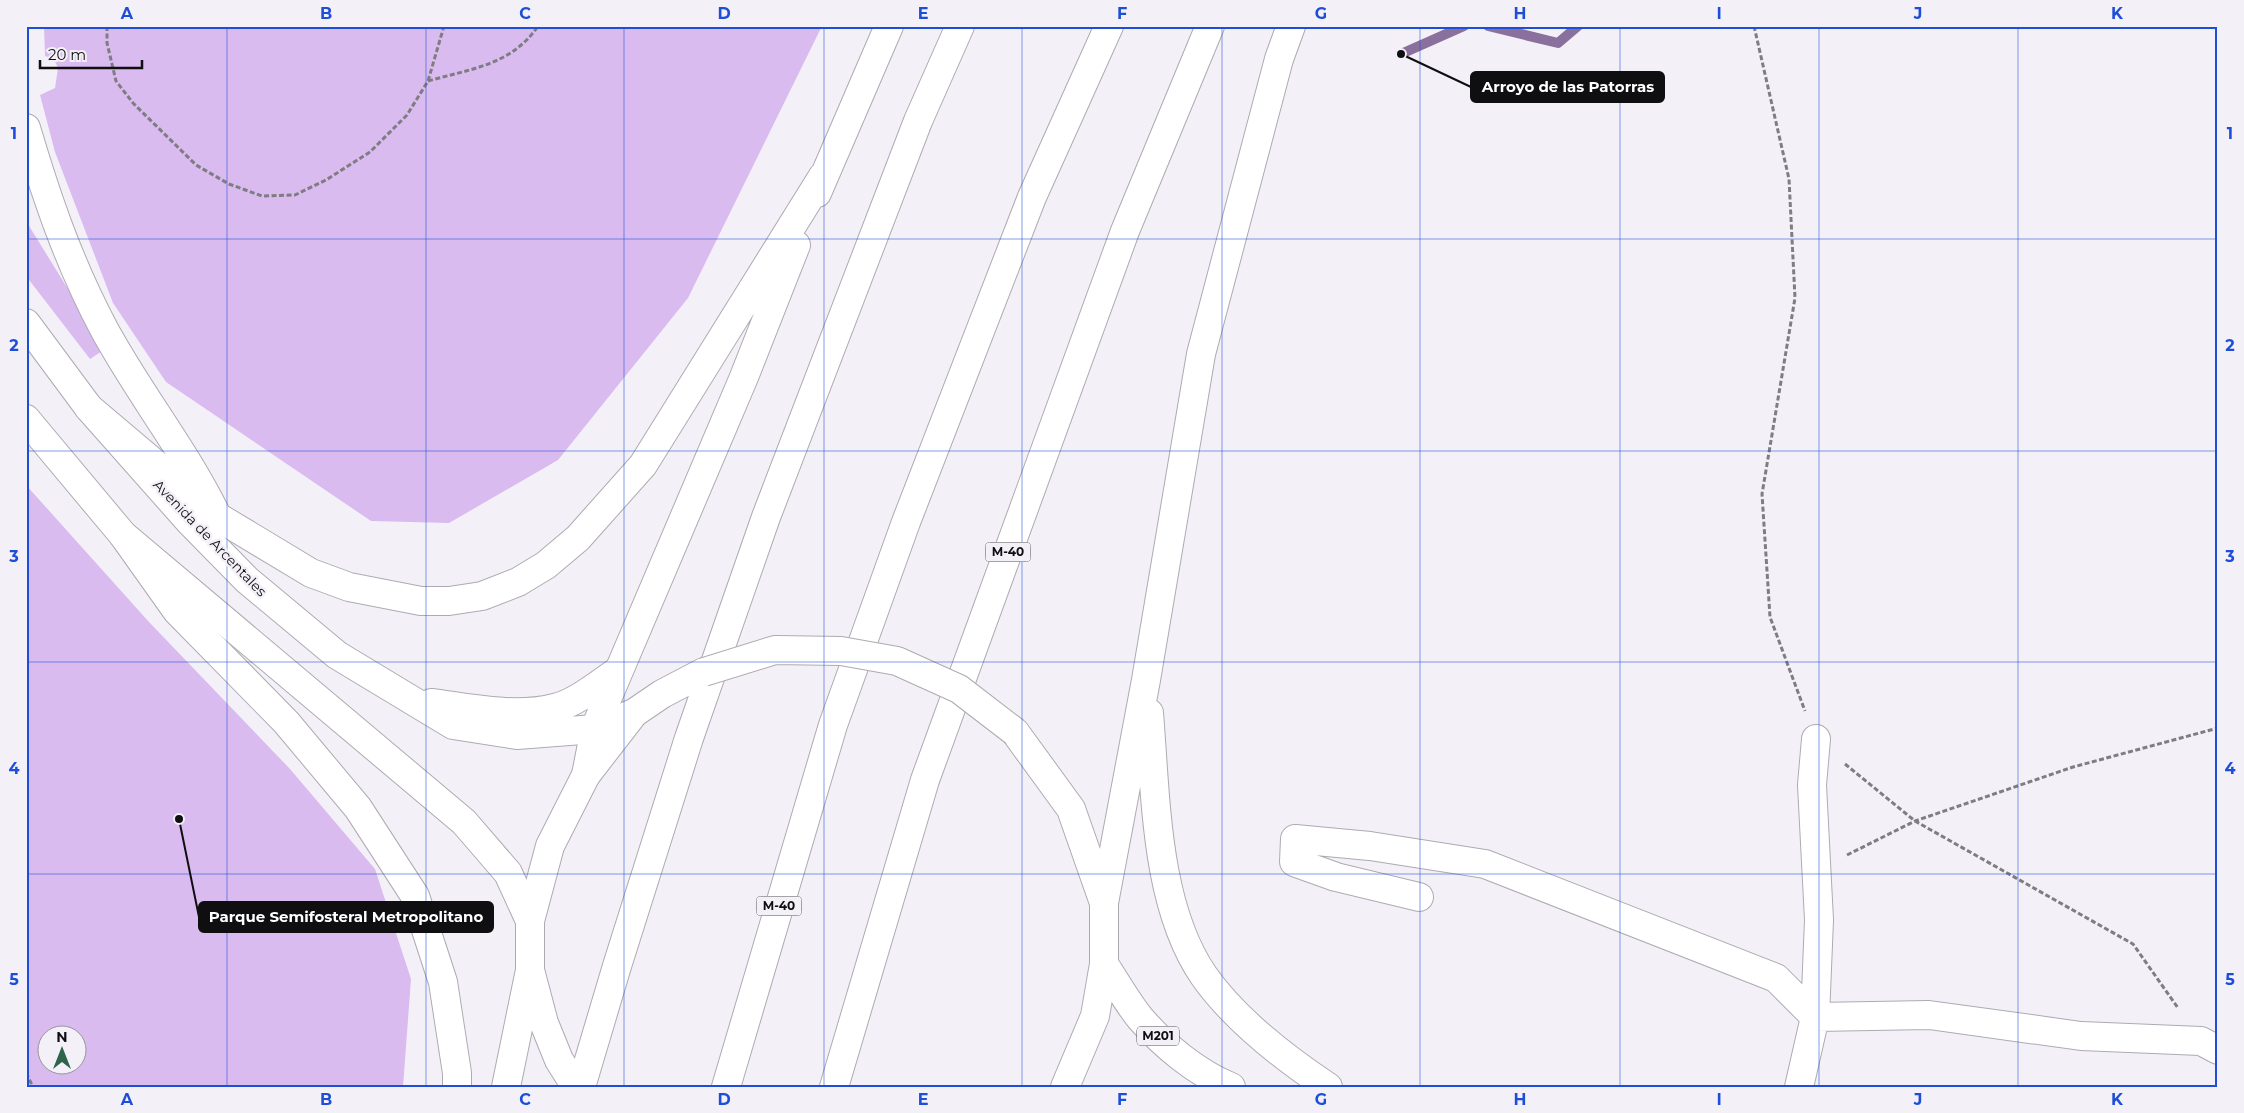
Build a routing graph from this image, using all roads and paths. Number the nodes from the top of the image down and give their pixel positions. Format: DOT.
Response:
graph roads {
  1 [pos="107,26"];
  2 [pos="444,26"];
  3 [pos="538,26"];
  4 [pos="888,26"];
  5 [pos="960,26"];
  6 [pos="1109,26"];
  7 [pos="1210,26"];
  8 [pos="1291,26"];
  9 [pos="1754,26"];
  10 [pos="428,82"];
  11 [pos="26,128"];
  12 [pos="824,176"];
  13 [pos="26,323"];
  14 [pos="89,408"];
  15 [pos="26,419"];
  16 [pos="218,518"];
  17 [pos="123,535"];
  18 [pos="618,671"];
  19 [pos="1146,680"];
  20 [pos="413,701"];
  21 [pos="634,713"];
  22 [pos="2218,728"];
  23 [pos="595,729"];
  24 [pos="1816,739"];
  25 [pos="586,775"];
  26 [pos="1915,821"];
  27 [pos="1844,863"];
  28 [pos="1419,897"];
  29 [pos="1104,904"];
  30 [pos="530,921"];
  31 [pos="1104,964"];
  32 [pos="530,970"];
  33 [pos="1815,1017"];
  34 [pos="2209,1046"];
  35 [pos="26,1073"];
  36 [pos="33,1087"];
  37 [pos="457,1087"];
  38 [pos="506,1087"];
  39 [pos="576,1087"];
  40 [pos="581,1087"];
  41 [pos="726,1087"];
  42 [pos="834,1087"];
  43 [pos="1065,1087"];
  44 [pos="1231,1087"];
  45 [pos="1328,1087"];
  46 [pos="1799,1087"];
  1 -- 10 [label="path"];
  2 -- 10 [label="path"];
  3 -- 10 [label="path"];
  4 -- 12 [label="main road"];
  5 -- 40 [label="main road"];
  6 -- 41 [label="main road, M-40"];
  7 -- 42 [label="main road, M-40"];
  8 -- 19 [label="main road"];
  9 -- 24 [label="path"];
  11 -- 16 [label="main road"];
  12 -- 16 [label="main road"];
  12 -- 18 [label="main road"];
  13 -- 14 [label="main road, Avenida de Arcentales"];
  14 -- 16 [label="main road"];
  14 -- 20 [label="main road, Avenida de Arcentales"];
  15 -- 17 [label="main road"];
  17 -- 30 [label="main road"];
  17 -- 37 [label="main road"];
  18 -- 20 [label="main road"];
  18 -- 23 [label="main road"];
  19 -- 29 [label="main road"];
  19 -- 45 [label="main road"];
  20 -- 23 [label="main road, Avenida de Arcentales"];
  21 -- 23 [label="main road, Avenida de Arcentales"];
  21 -- 25 [label="main road"];
  21 -- 29 [label="main road, bridge"];
  22 -- 26 [label="path"];
  23 -- 25 [label="main road"];
  24 -- 26 [label="path"];
  24 -- 33 [label="main road"];
  25 -- 30 [label="main road"];
  26 -- 27 [label="path"];
  26 -- 34 [label="path"];
  28 -- 33 [label="main road"];
  29 -- 31 [label="main road"];
  30 -- 32 [label="main road"];
  31 -- 43 [label="main road"];
  31 -- 44 [label="main road, M201"];
  32 -- 38 [label="main road"];
  32 -- 39 [label="main road"];
  33 -- 34 [label="main road"];
  33 -- 46 [label="main road"];
  35 -- 36 [label="path"];
}
